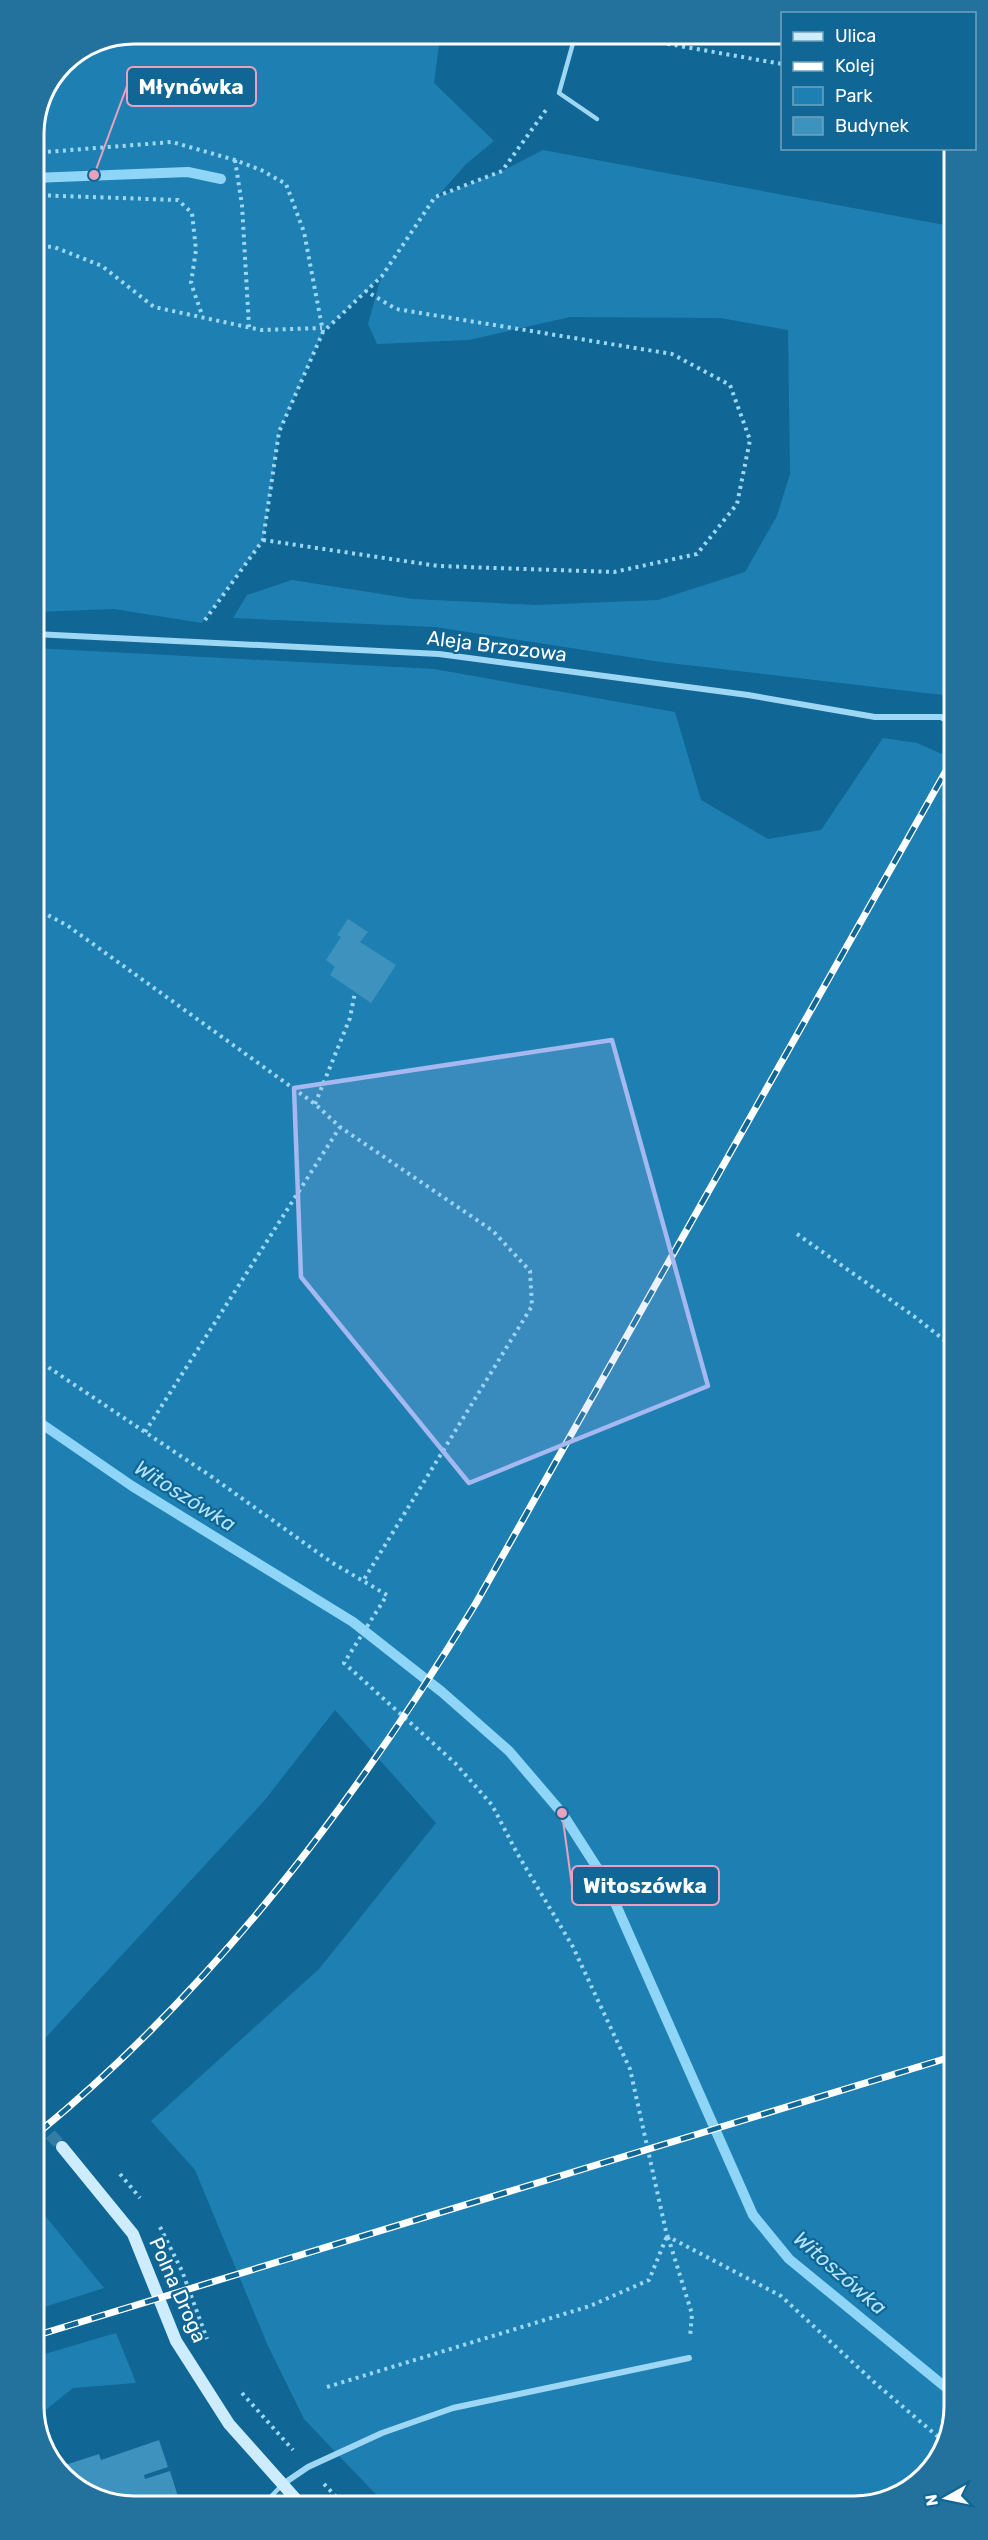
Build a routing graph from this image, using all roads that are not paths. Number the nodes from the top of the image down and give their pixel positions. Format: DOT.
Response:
graph roads {
  1 [pos="573,44"];
  2 [pos="597,119"];
  3 [pos="44,634"];
  4 [pos="944,718"];
  5 [pos="62,2147"];
  6 [pos="689,2358"];
  7 [pos="282,2485"];
  8 [pos="272,2496"];
  9 [pos="292,2496"];
  1 -- 2 [label="lane"];
  3 -- 4 [label="street, Aleja Brzozowa"];
  5 -- 7 [label="street, Polna Droga"];
  6 -- 7 [label="street"];
  7 -- 8 [label="lane"];
  7 -- 9 [label="street, Polna Droga"];
}
